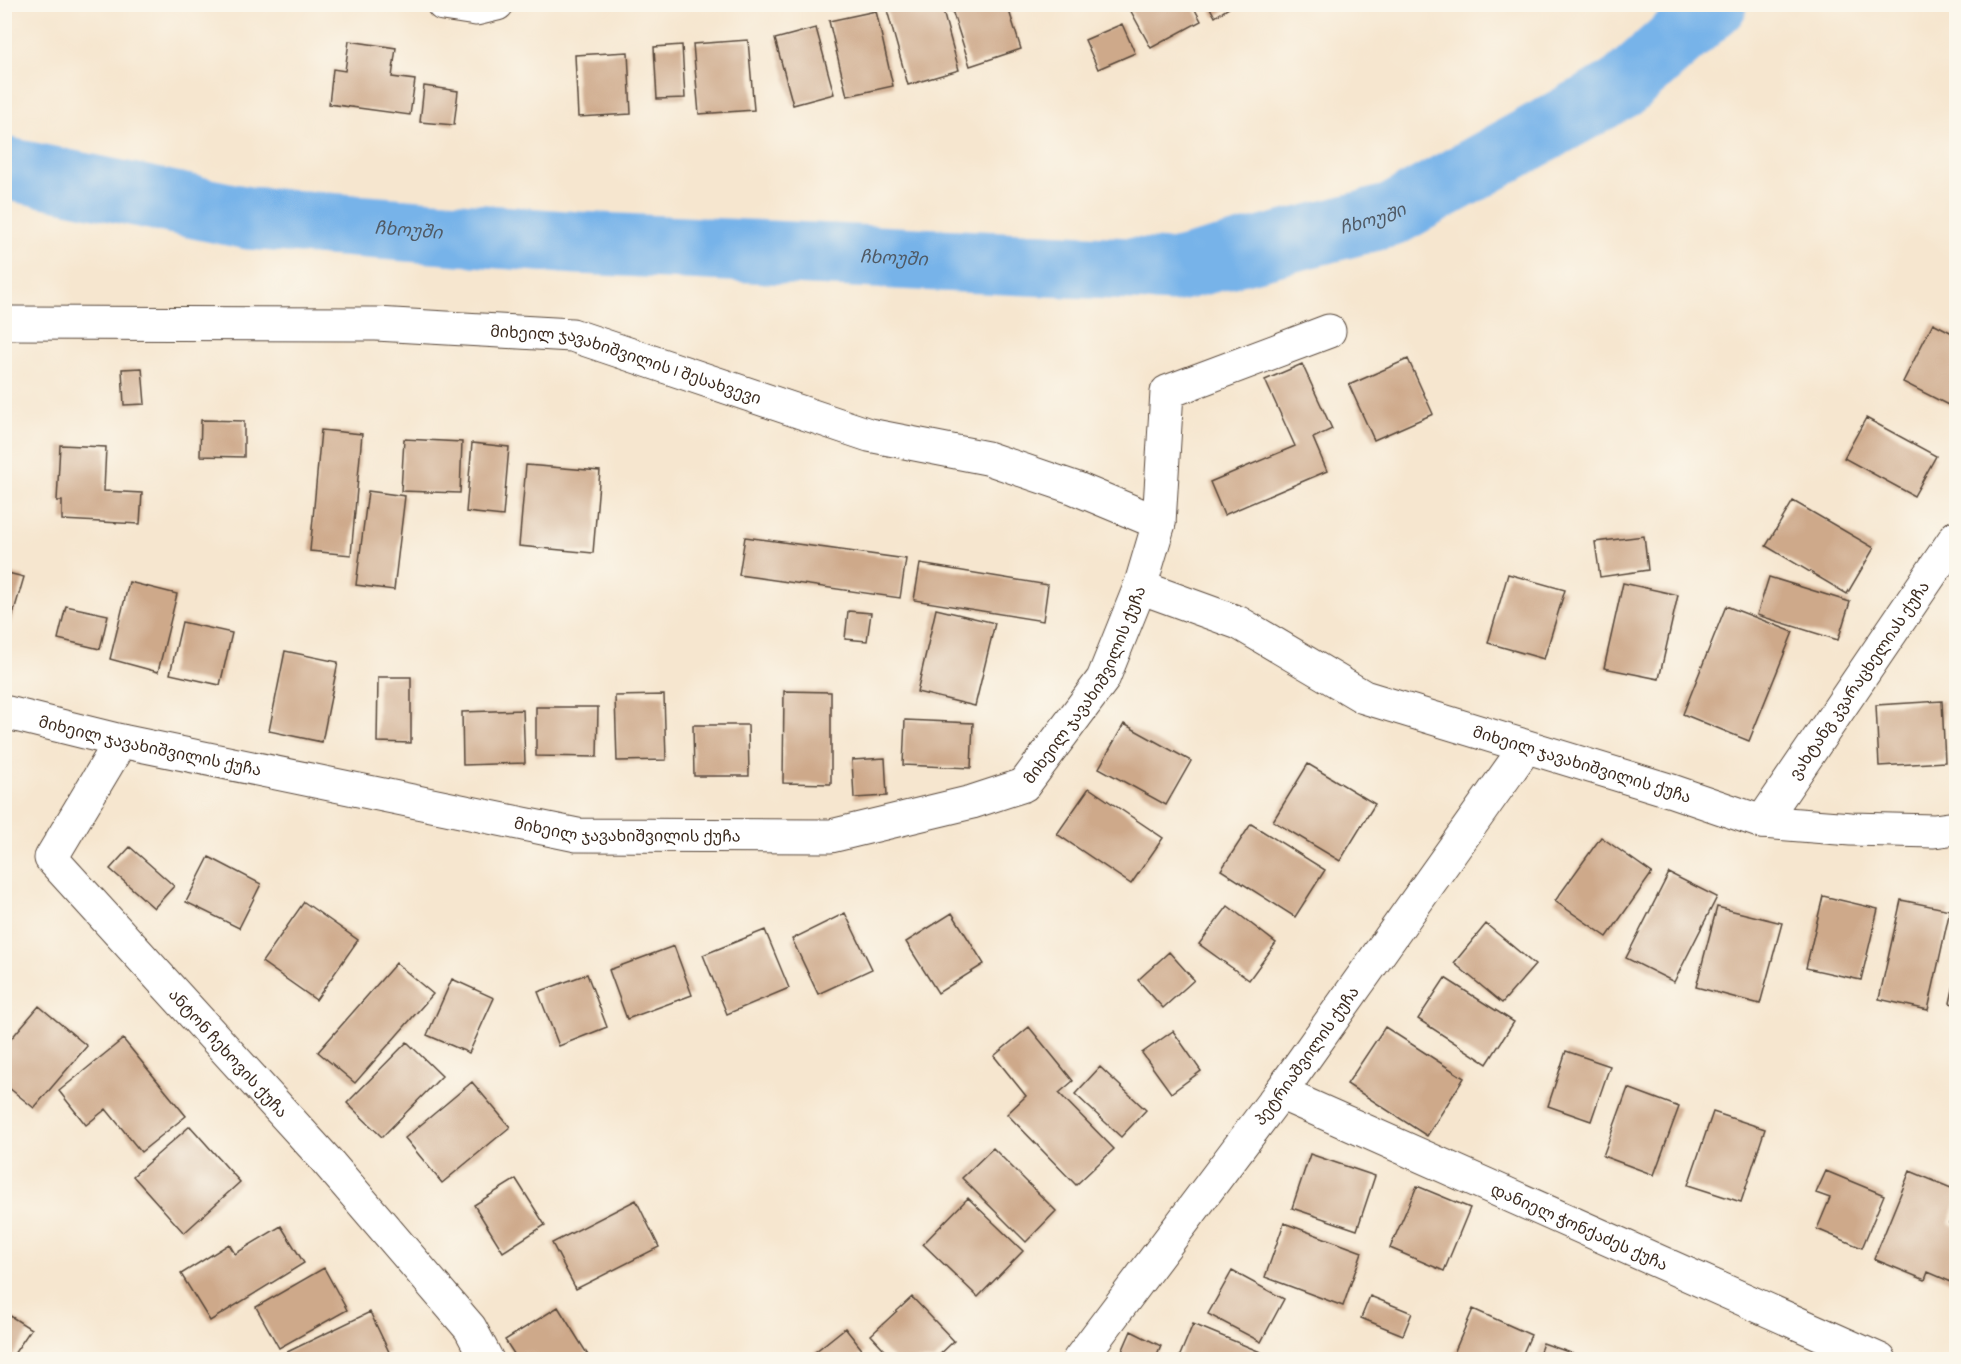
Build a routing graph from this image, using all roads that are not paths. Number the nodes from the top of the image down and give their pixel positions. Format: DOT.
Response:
graph roads {
  1 [pos="443,4"];
  2 [pos="497,4"];
  3 [pos="4,323"];
  4 [pos="1329,331"];
  5 [pos="1159,523"];
  6 [pos="1956,537"];
  7 [pos="1140,587"];
  8 [pos="4,712"];
  9 [pos="121,741"];
  10 [pos="1526,747"];
  11 [pos="1762,822"];
  12 [pos="1956,828"];
  13 [pos="1280,1093"];
  14 [pos="487,1359"];
  15 [pos="1079,1359"];
  16 [pos="1880,1359"];
  1 -- 2 [label="street"];
  3 -- 5 [label="street, მიხეილ ჯავახიშვილის I შესახვევი"];
  4 -- 5 [label="street"];
  5 -- 7 [label="street"];
  6 -- 11 [label="street, ვახტანგ კვარაცხელიას ქუჩა"];
  7 -- 9 [label="street, მიხეილ ჯავახიშვილის ქუჩა"];
  7 -- 10 [label="street, მიხეილ ჯავახიშვილის ქუჩა"];
  8 -- 9 [label="street, მიხეილ ჯავახიშვილის ქუჩა"];
  9 -- 14 [label="street, ანტონ ჩეხოვის ქუჩა"];
  10 -- 11 [label="street, მიხეილ ჯავახიშვილის ქუჩა"];
  10 -- 13 [label="street, პეტრიაშვილის ქუჩა"];
  11 -- 12 [label="street, მიხეილ ჯავახიშვილის ქუჩა"];
  13 -- 15 [label="street, პეტრიაშვილის ქუჩა"];
  13 -- 16 [label="street, დანიელ ჭონქაძეს ქუჩა"];
}
